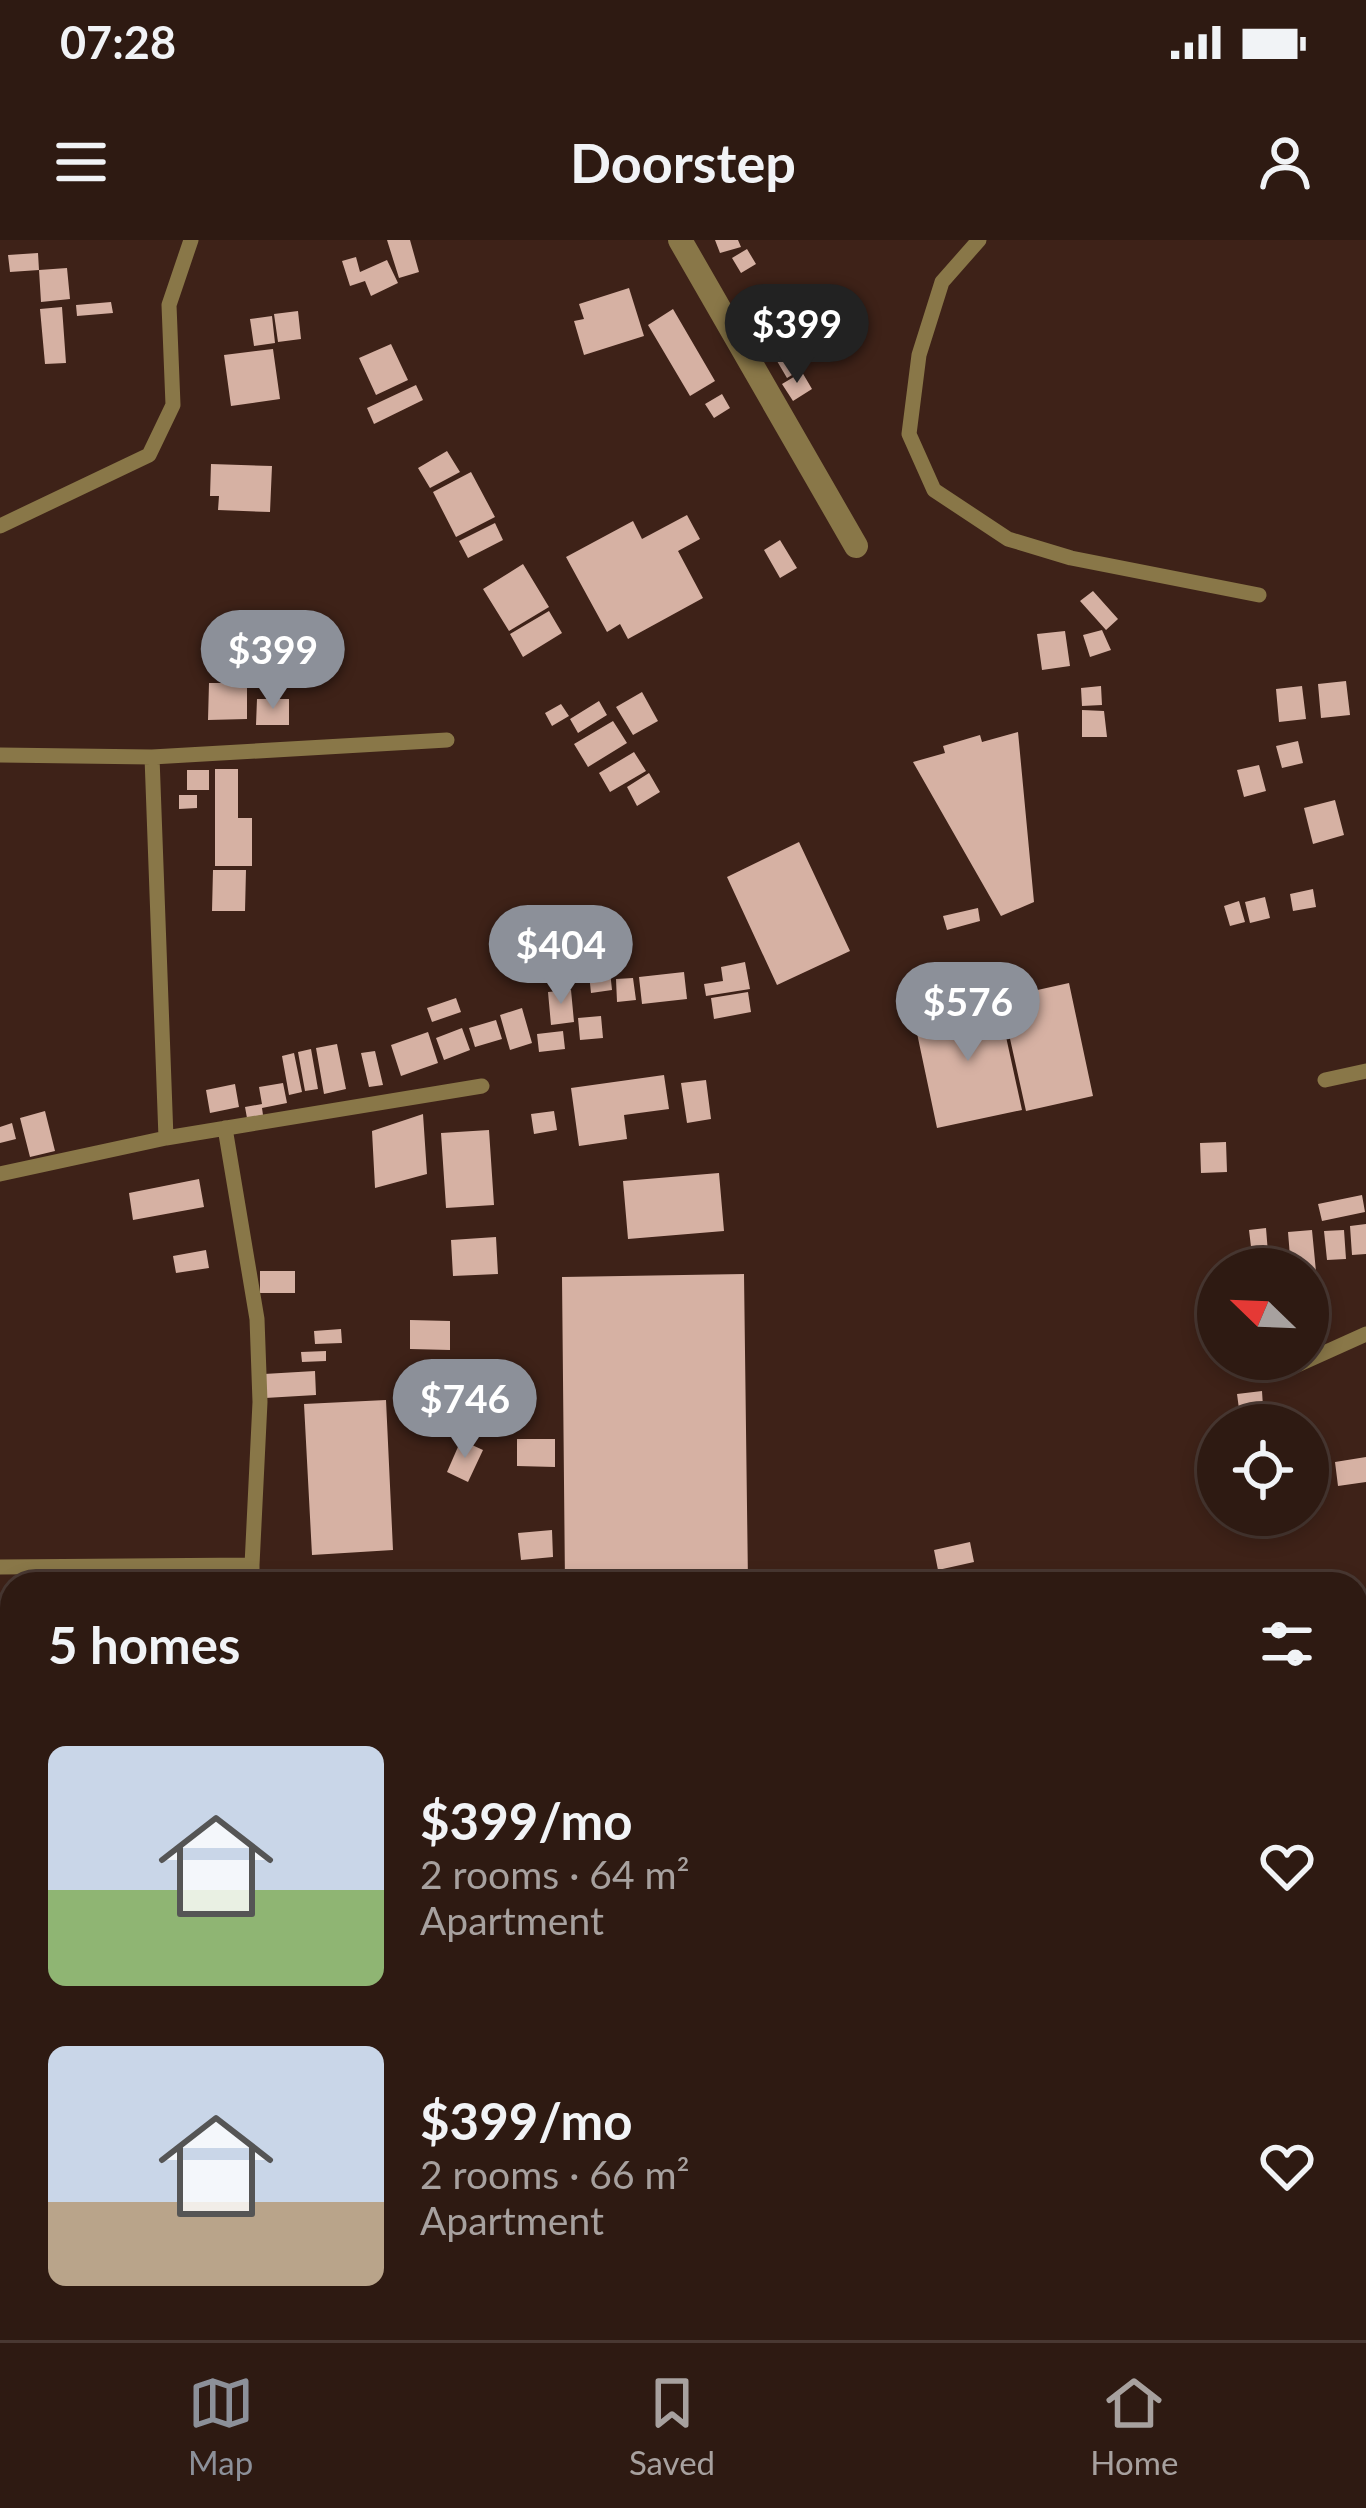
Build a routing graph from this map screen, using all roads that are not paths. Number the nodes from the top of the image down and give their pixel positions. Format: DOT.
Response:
graph roads {
  1 [pos="190,240"];
  2 [pos="680,240"];
  3 [pos="979,240"];
  4 [pos="0,526"];
  5 [pos="856,546"];
  6 [pos="1259,595"];
  7 [pos="447,740"];
  8 [pos="0,754"];
  9 [pos="152,757"];
  10 [pos="1366,1071"];
  11 [pos="1325,1081"];
  12 [pos="482,1086"];
  13 [pos="225,1128"];
  14 [pos="166,1138"];
  15 [pos="0,1174"];
  16 [pos="1366,1334"];
  17 [pos="1329,1351"];
  18 [pos="252,1565"];
  19 [pos="0,1567"];
  20 [pos="252,1572"];
  1 -- 4 [label="lane"];
  2 -- 5 [label="street"];
  3 -- 6 [label="lane"];
  7 -- 9 [label="lane"];
  8 -- 9 [label="lane"];
  9 -- 14 [label="lane"];
  10 -- 11 [label="lane"];
  12 -- 13 [label="lane"];
  13 -- 14 [label="lane"];
  13 -- 18 [label="lane"];
  14 -- 15 [label="lane"];
  16 -- 17 [label="lane"];
  18 -- 19 [label="lane"];
  18 -- 20 [label="lane"];
}
